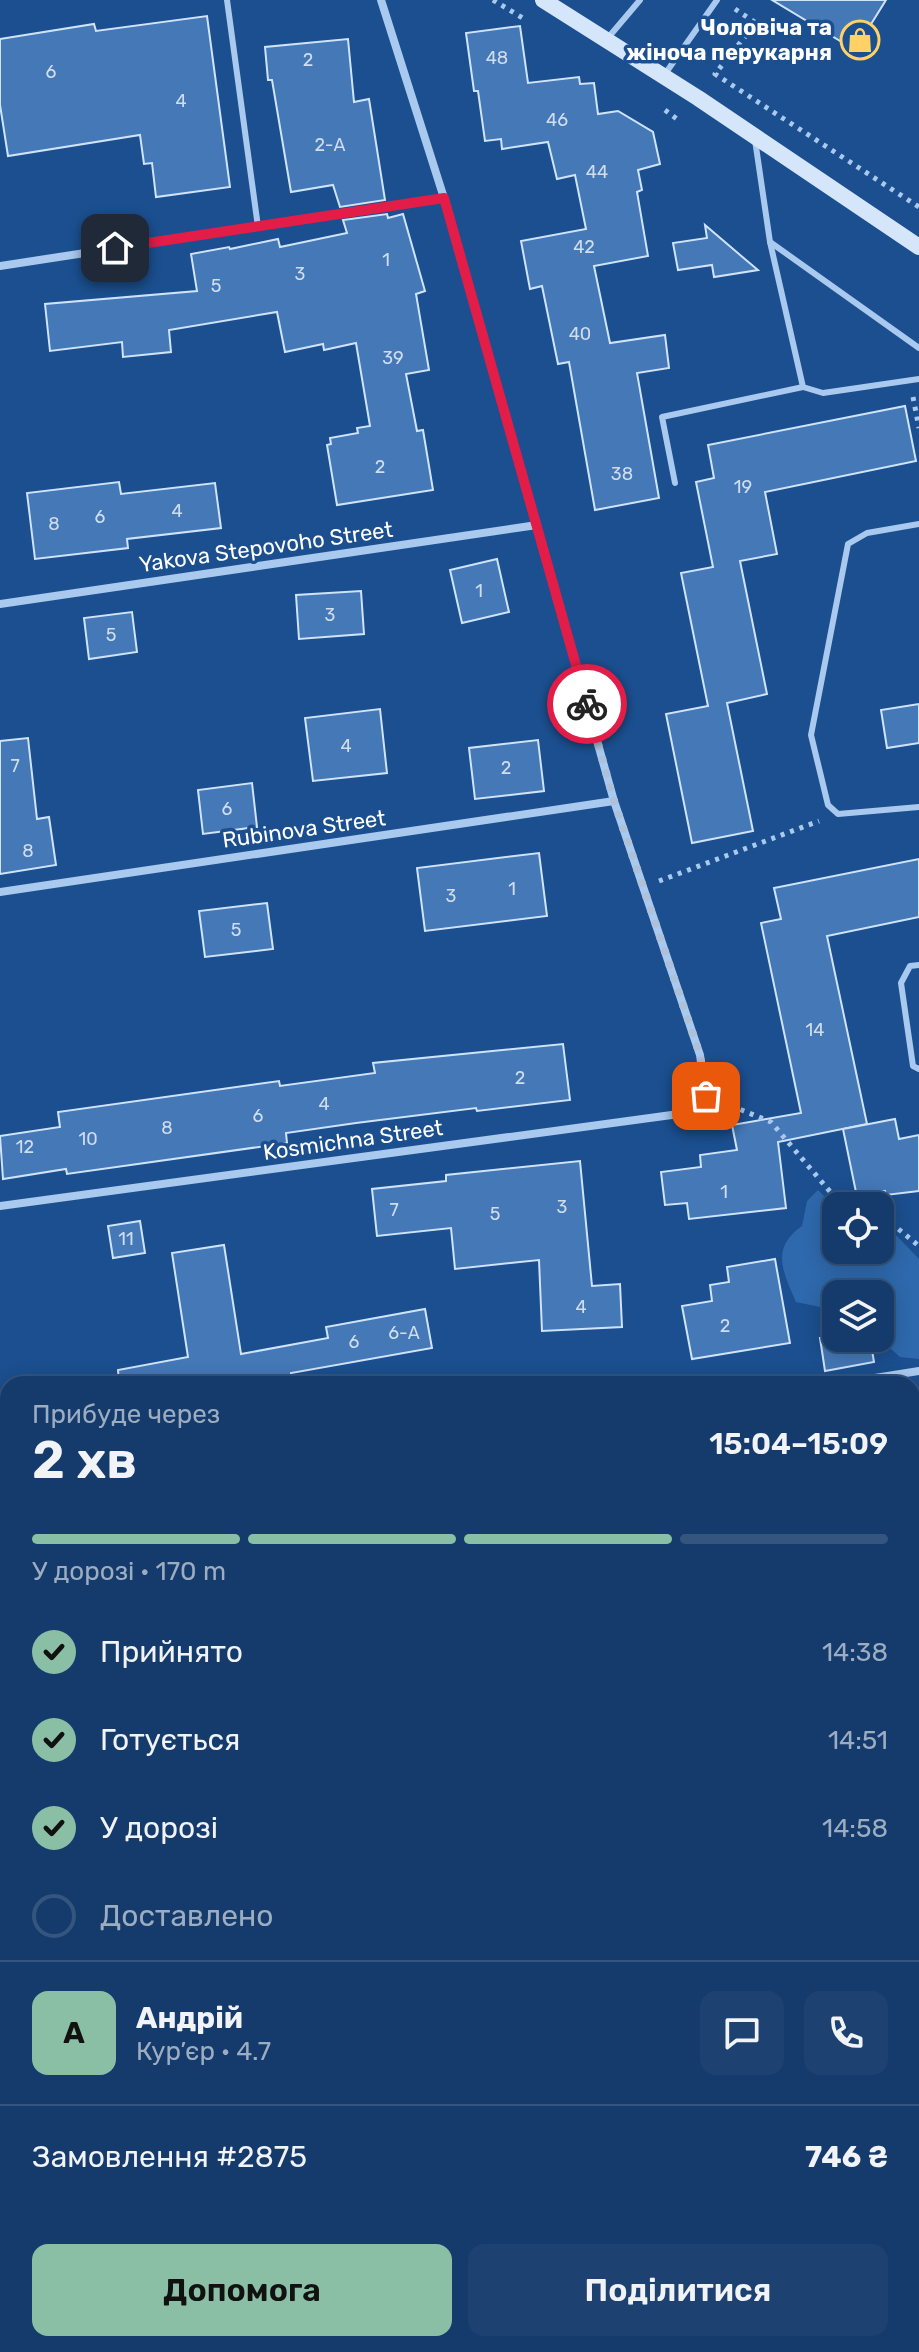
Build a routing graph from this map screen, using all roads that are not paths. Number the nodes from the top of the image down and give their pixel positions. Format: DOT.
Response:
graph roads {
  1 [pos="227,0"];
  2 [pos="381,0"];
  3 [pos="543,0"];
  4 [pos="640,0"];
  5 [pos="717,0"];
  6 [pos="607,39"];
  7 [pos="663,77"];
  8 [pos="755,137"];
  9 [pos="444,198"];
  10 [pos="258,227"];
  11 [pos="770,242"];
  12 [pos="919,247"];
  13 [pos="0,266"];
  14 [pos="919,348"];
  15 [pos="919,379"];
  16 [pos="803,387"];
  17 [pos="675,483"];
  18 [pos="919,524"];
  19 [pos="537,525"];
  20 [pos="0,604"];
  21 [pos="614,801"];
  22 [pos="919,807"];
  23 [pos="0,892"];
  24 [pos="919,965"];
  25 [pos="919,1069"];
  26 [pos="0,1206"];
  27 [pos="919,1371"];
  28 [pos="887,1376"];
  1 -- 10 [label="lane"];
  2 -- 9 [label="street"];
  3 -- 6 [label="main road"];
  4 -- 6 [label="lane"];
  5 -- 7 [label="lane"];
  6 -- 7 [label="main road"];
  7 -- 8 [label="main road"];
  8 -- 11 [label="lane"];
  8 -- 12 [label="main road"];
  9 -- 10 [label="street"];
  9 -- 19 [label="street"];
  10 -- 13 [label="street"];
  11 -- 14 [label="lane"];
  11 -- 16 [label="lane"];
  15 -- 16 [label="lane"];
  16 -- 17 [label="lane"];
  18 -- 22 [label="lane"];
  19 -- 20 [label="street, Yakova Stepovoho Street"];
  19 -- 21 [label="street"];
  21 -- 23 [label="street, Rubinova Street"];
  21 -- 26 [label="street, Kosmichna Street"];
  24 -- 25 [label="lane"];
  27 -- 28 [label="street"];
}
